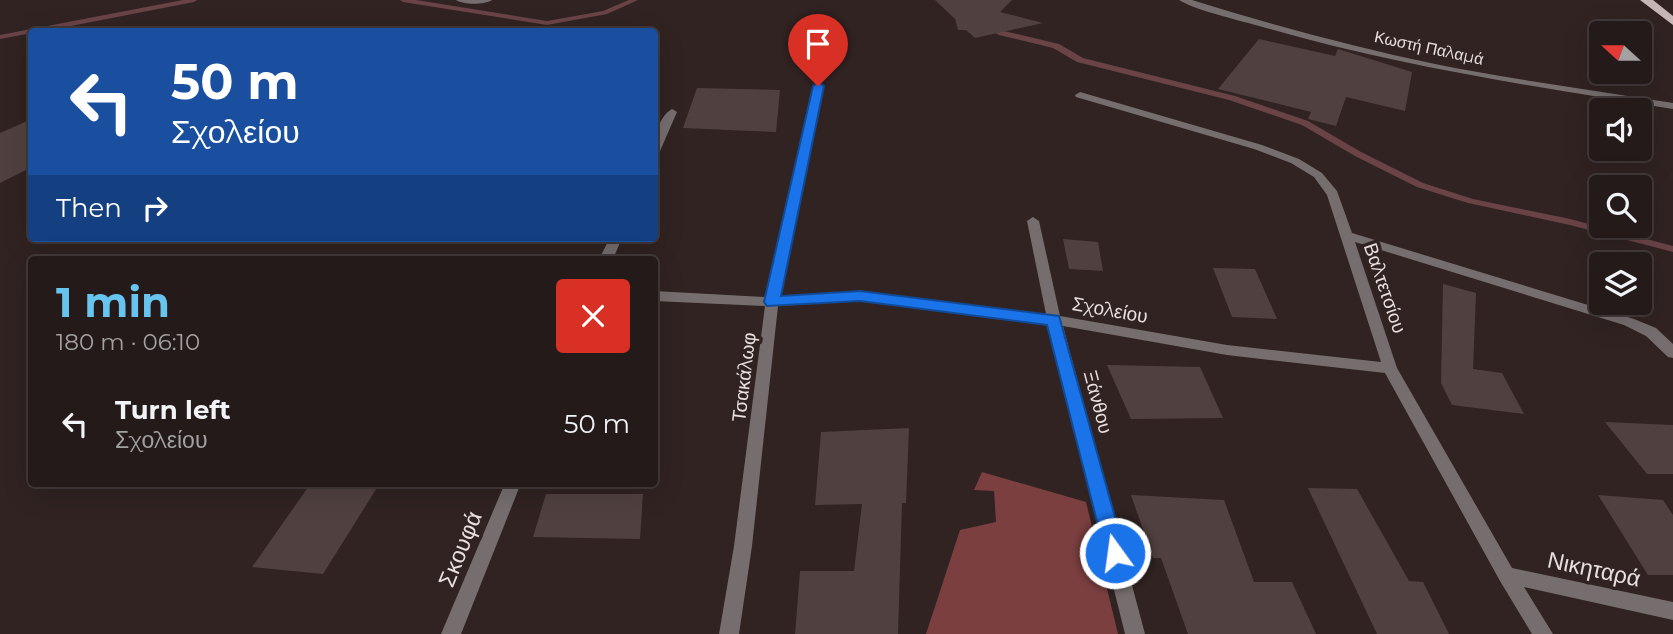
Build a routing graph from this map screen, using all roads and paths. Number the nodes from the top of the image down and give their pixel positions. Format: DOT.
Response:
graph roads {
  1 [pos="460,0"];
  2 [pos="488,0"];
  3 [pos="1183,0"];
  4 [pos="1646,0"];
  5 [pos="1673,22"];
  6 [pos="818,86"];
  7 [pos="1080,95"];
  8 [pos="1673,106"];
  9 [pos="672,112"];
  10 [pos="658,142"];
  11 [pos="1033,221"];
  12 [pos="1345,235"];
  13 [pos="658,296"];
  14 [pos="772,302"];
  15 [pos="1054,320"];
  16 [pos="1673,353"];
  17 [pos="1390,368"];
  18 [pos="511,487"];
  19 [pos="1506,575"];
  20 [pos="1673,611"];
  21 [pos="451,634"];
  22 [pos="729,634"];
  23 [pos="1135,634"];
  24 [pos="1544,634"];
  1 -- 2 [label="street"];
  3 -- 8 [label="street, Κωστή Παλαμά"];
  4 -- 5 [label="main road"];
  6 -- 14 [label="street, Τσακάλωφ"];
  7 -- 12 [label="street"];
  9 -- 10 [label="street"];
  11 -- 15 [label="street, Ξάνθου"];
  12 -- 16 [label="street, Βαλτετσίου"];
  12 -- 17 [label="street, Βαλτετσίου"];
  13 -- 14 [label="street, Σχολείου"];
  14 -- 15 [label="street, Σχολείου"];
  14 -- 22 [label="street, Τσακάλωφ"];
  15 -- 17 [label="street, Σχολείου"];
  15 -- 23 [label="street, Ξάνθου"];
  17 -- 19 [label="street, Βαλτετσίου"];
  18 -- 21 [label="street, Σκουφά"];
  19 -- 20 [label="street, Νικηταρά"];
  19 -- 24 [label="street, Βαλτετσίου"];
}
